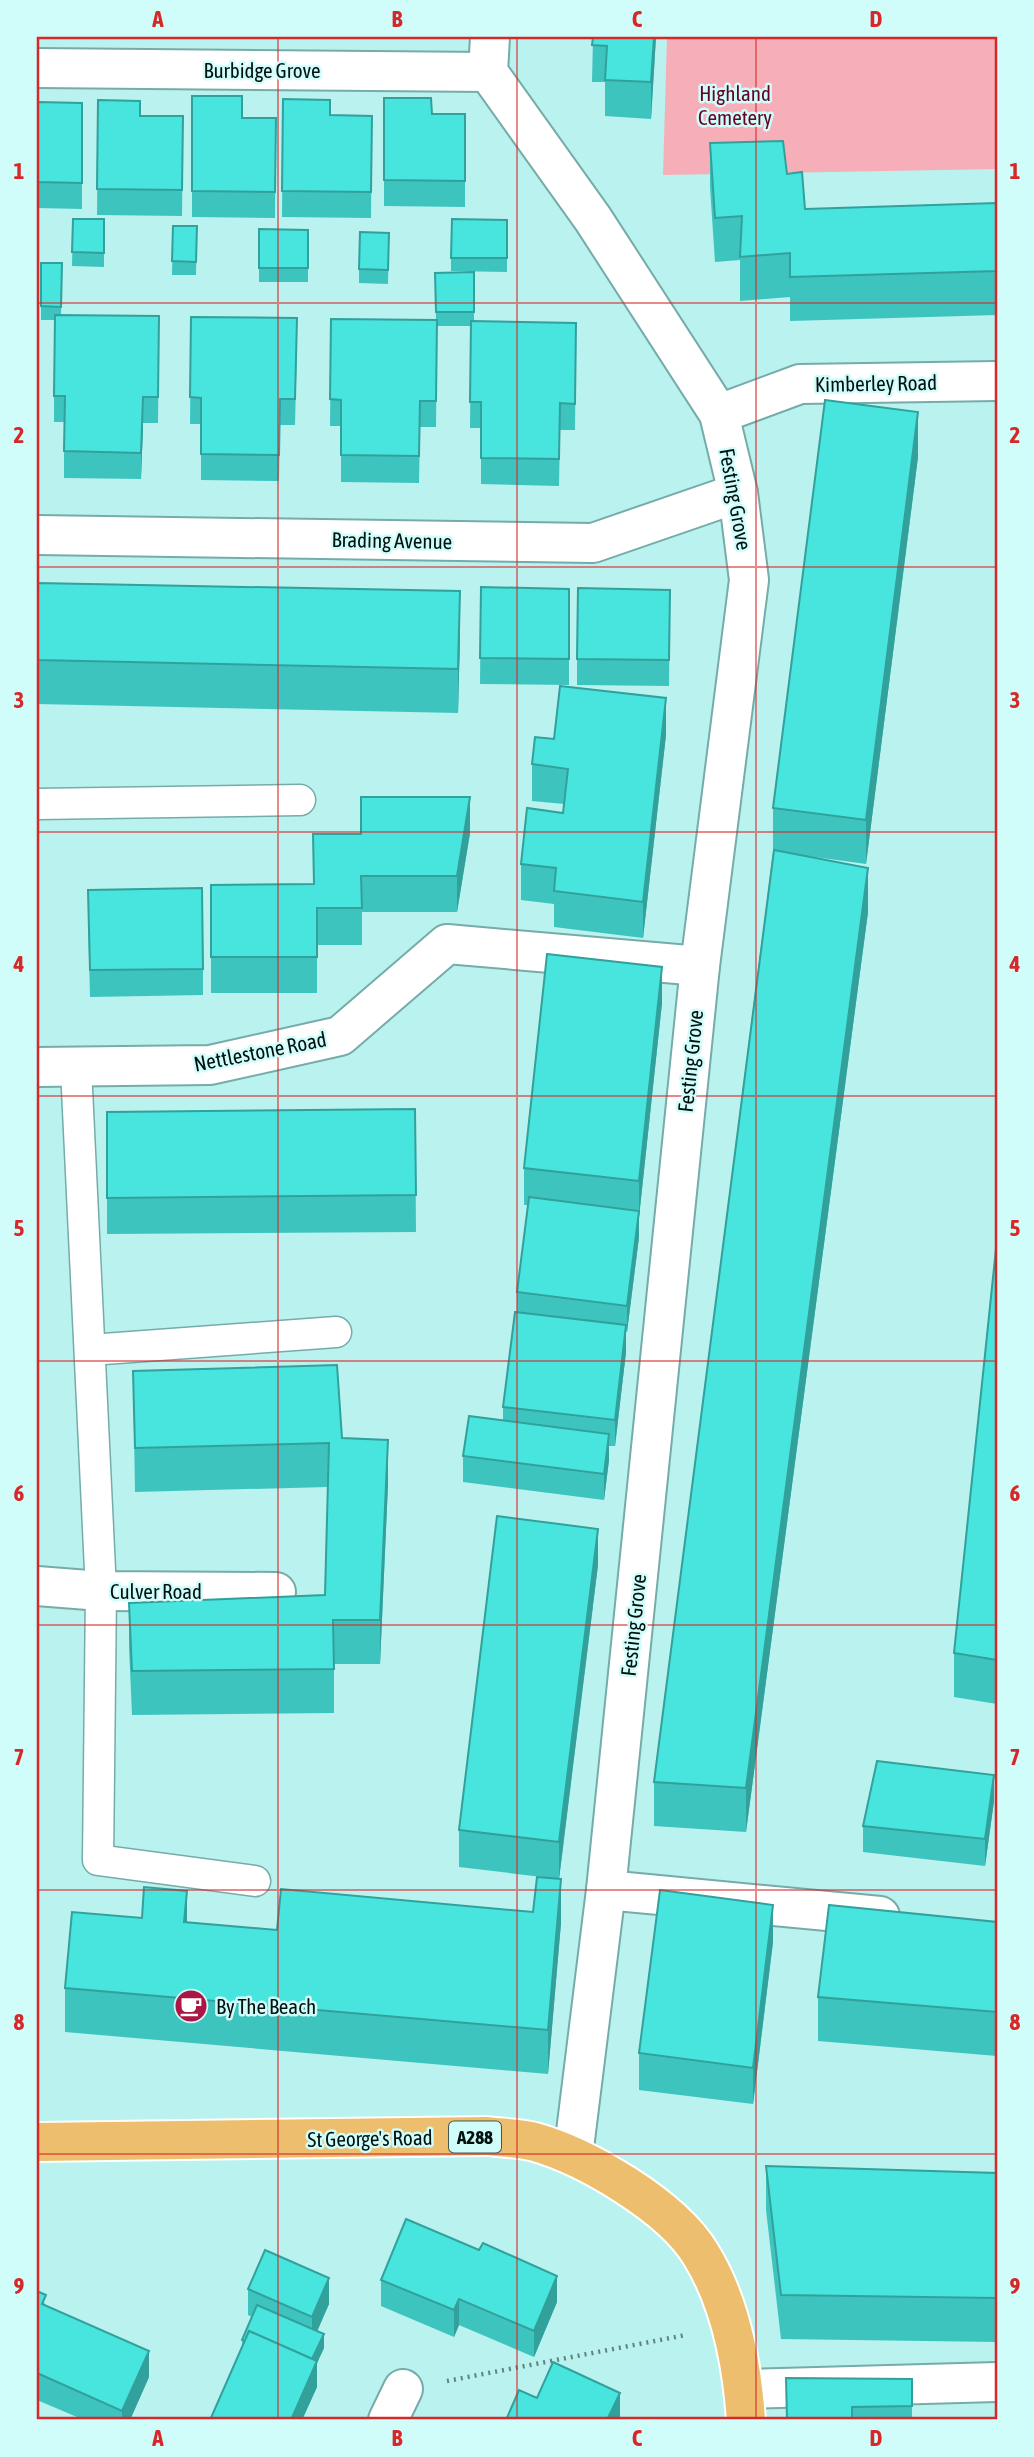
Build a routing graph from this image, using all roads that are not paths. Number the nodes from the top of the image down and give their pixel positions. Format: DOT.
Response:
graph roads {
  1 [pos="489,54"];
  2 [pos="37,68"];
  3 [pos="997,381"];
  4 [pos="719,414"];
  5 [pos="738,493"];
  6 [pos="37,535"];
  7 [pos="300,800"];
  8 [pos="37,804"];
  9 [pos="700,966"];
  10 [pos="37,1067"];
  11 [pos="76,1068"];
  12 [pos="336,1332"];
  13 [pos="90,1350"];
  14 [pos="37,1586"];
  15 [pos="101,1591"];
  16 [pos="276,1592"];
  17 [pos="255,1881"];
  18 [pos="606,1890"];
  19 [pos="916,1919"];
  20 [pos="37,2142"];
  21 [pos="573,2156"];
  22 [pos="997,2382"];
  23 [pos="745,2405"];
  1 -- 2 [label="street, Burbidge Grove"];
  1 -- 4 [label="street, Festing Grove"];
  3 -- 4 [label="street, Kimberley Road"];
  4 -- 5 [label="street, Festing Grove"];
  5 -- 6 [label="street, Brading Avenue"];
  5 -- 9 [label="street, Festing Grove"];
  7 -- 8 [label="lane"];
  9 -- 11 [label="street, Nettlestone Road"];
  9 -- 18 [label="street, Festing Grove"];
  10 -- 11 [label="street, Nettlestone Road"];
  11 -- 13 [label="lane"];
  12 -- 13 [label="lane"];
  13 -- 15 [label="lane"];
  14 -- 15 [label="street, Culver Road"];
  15 -- 16 [label="street, Culver Road"];
  15 -- 17 [label="lane"];
  18 -- 19 [label="street"];
  18 -- 21 [label="street, Festing Grove"];
  20 -- 21 [label="main road, St George's Road / A288"];
  21 -- 23 [label="main road, St George's Road / A288"];
  22 -- 23 [label="street"];
}
